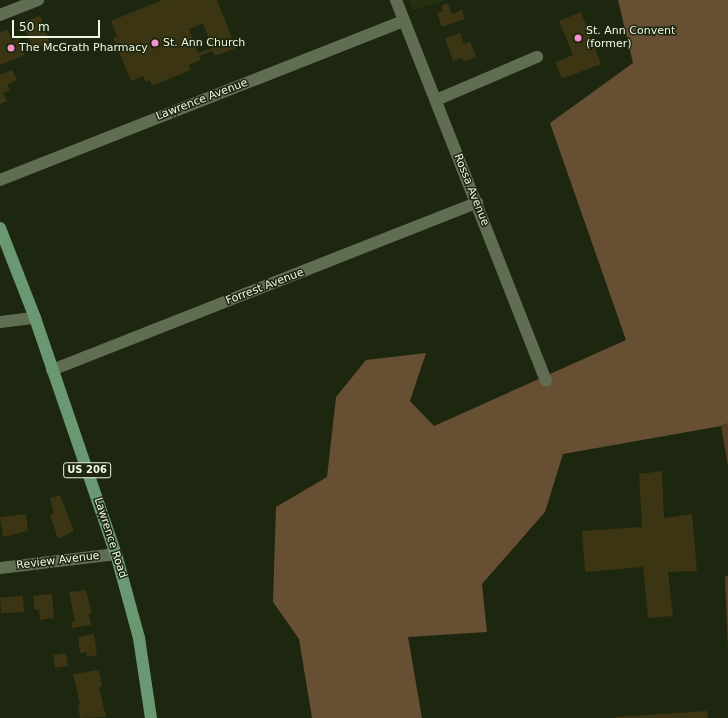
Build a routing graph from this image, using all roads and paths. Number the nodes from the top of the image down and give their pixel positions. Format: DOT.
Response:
graph roads {
  1 [pos="38,0"];
  2 [pos="396,0"];
  3 [pos="0,15"];
  4 [pos="404,21"];
  5 [pos="537,57"];
  6 [pos="436,100"];
  7 [pos="0,180"];
  8 [pos="477,203"];
  9 [pos="0,228"];
  10 [pos="35,318"];
  11 [pos="0,322"];
  12 [pos="52,370"];
  13 [pos="546,380"];
  14 [pos="116,554"];
  15 [pos="0,568"];
  16 [pos="151,718"];
  1 -- 3 [label="street"];
  2 -- 4 [label="street, Rossa Avenue"];
  4 -- 6 [label="street, Rossa Avenue"];
  4 -- 7 [label="street, Lawrence Avenue"];
  5 -- 6 [label="street"];
  6 -- 8 [label="street, Rossa Avenue"];
  8 -- 12 [label="street, Forrest Avenue"];
  8 -- 13 [label="street, Rossa Avenue"];
  9 -- 10 [label="main road, Lawrence Road / US 206"];
  10 -- 11 [label="street"];
  10 -- 12 [label="main road, Lawrence Road / US 206"];
  12 -- 14 [label="main road, Lawrence Road / US 206"];
  14 -- 15 [label="street, Review Avenue"];
  14 -- 16 [label="main road, Lawrence Road / US 206"];
}
